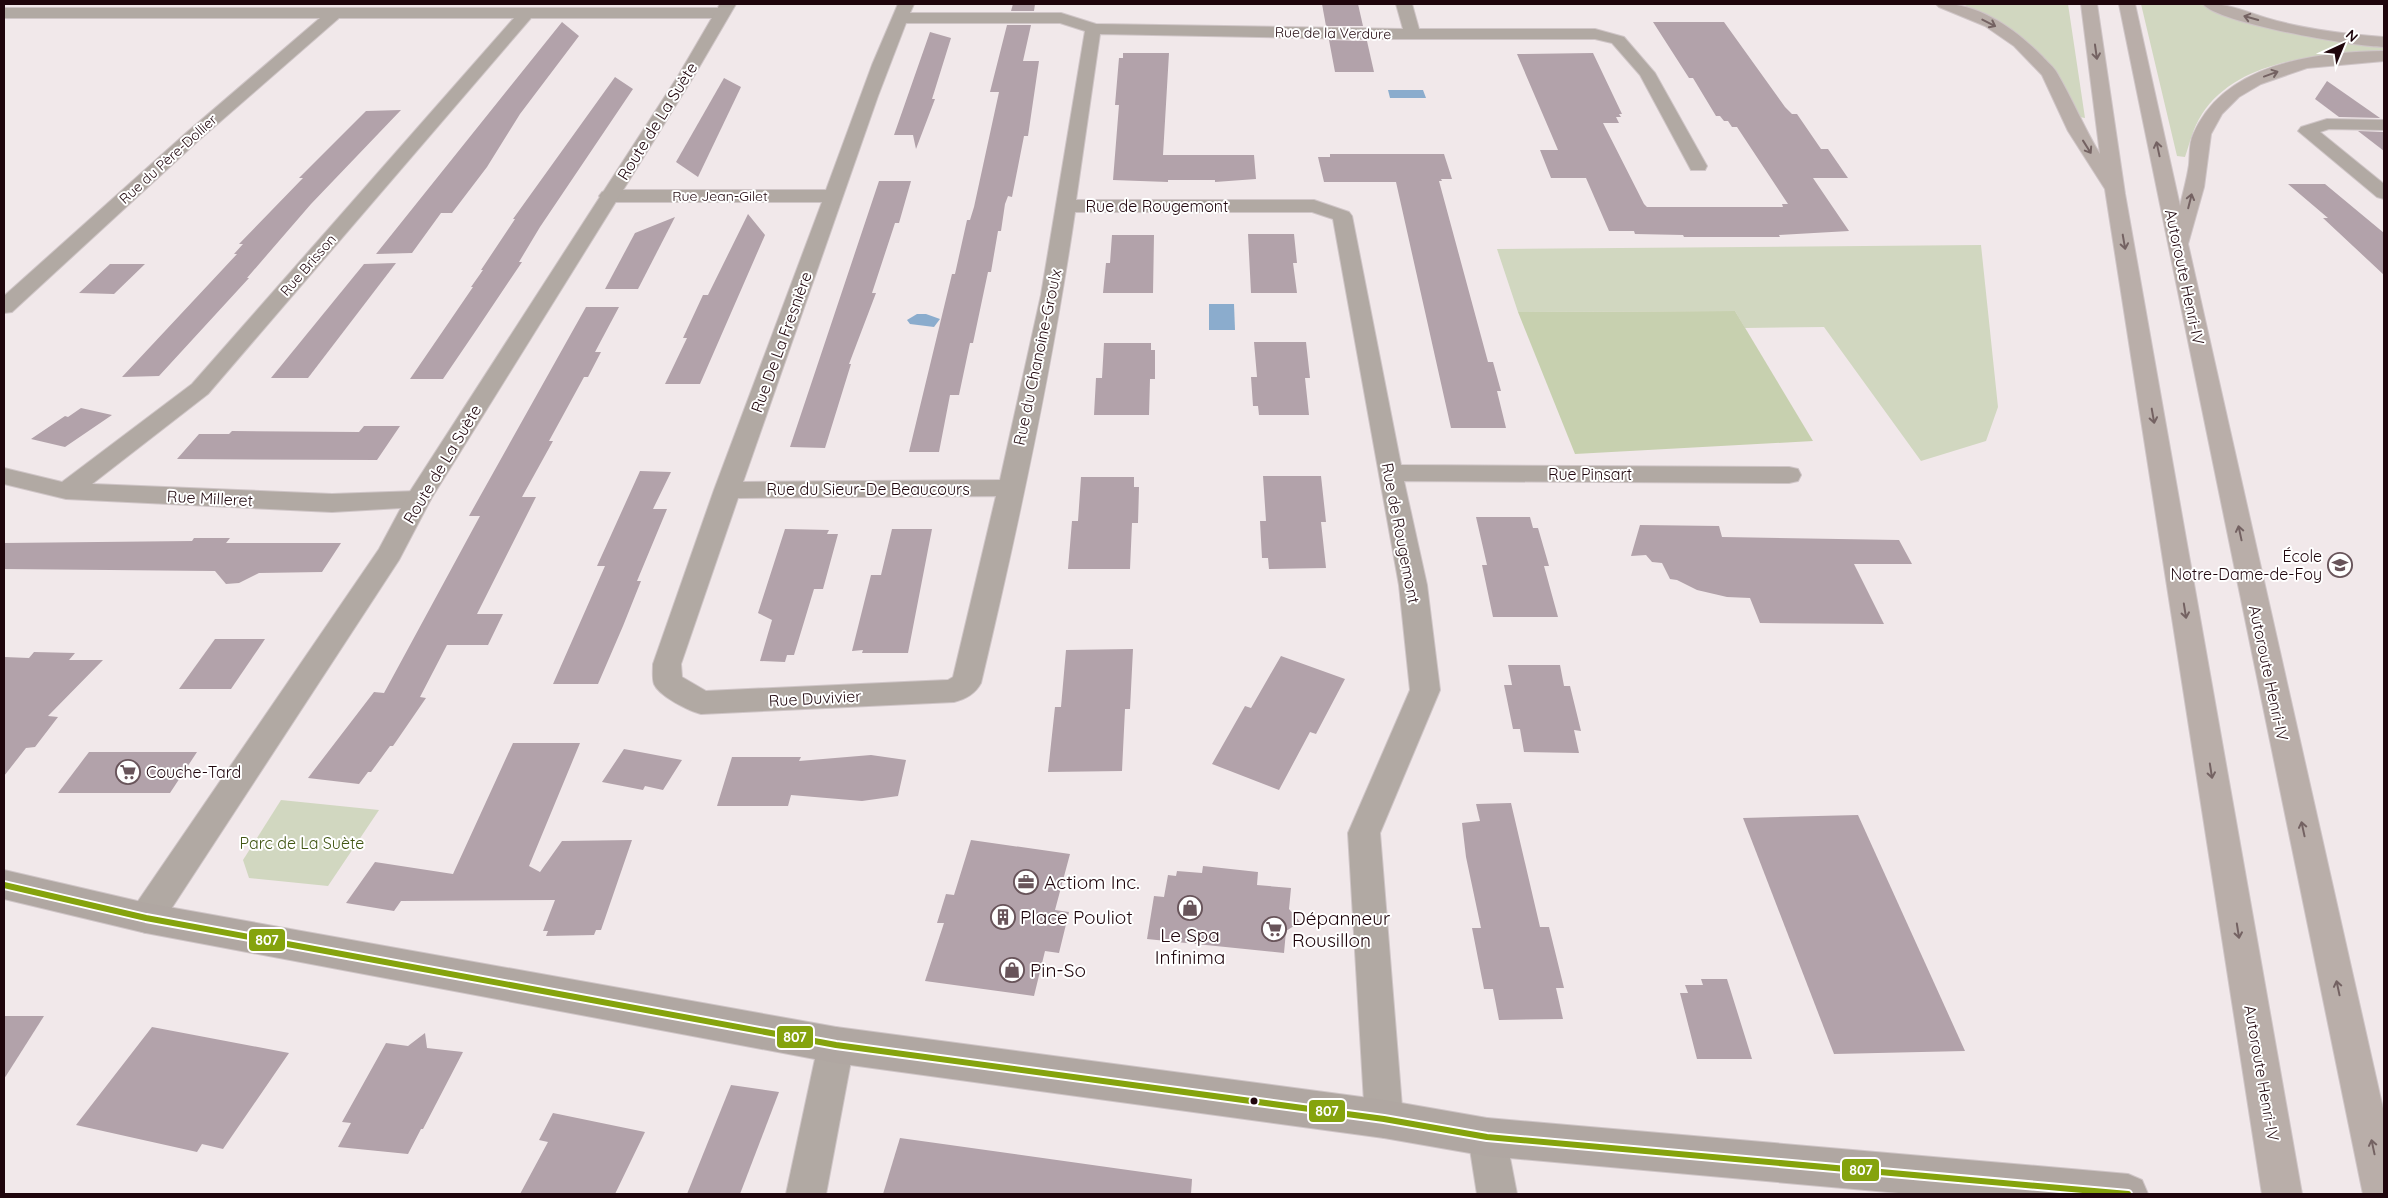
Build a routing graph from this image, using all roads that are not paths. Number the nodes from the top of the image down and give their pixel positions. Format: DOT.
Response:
graph roads {
  1 [pos="1404,4"];
  2 [pos="1944,4"];
  3 [pos="2089,4"];
  4 [pos="2128,4"];
  5 [pos="2211,4"];
  6 [pos="428,8"];
  7 [pos="725,9"];
  8 [pos="903,11"];
  9 [pos="4,13"];
  10 [pos="32,13"];
  11 [pos="334,14"];
  12 [pos="526,14"];
  13 [pos="1093,29"];
  14 [pos="4,30"];
  15 [pos="1412,34"];
  16 [pos="2384,42"];
  17 [pos="2384,56"];
  18 [pos="2384,125"];
  19 [pos="1698,166"];
  20 [pos="2384,193"];
  21 [pos="2116,194"];
  22 [pos="609,196"];
  23 [pos="832,196"];
  24 [pos="1065,206"];
  25 [pos="2178,248"];
  26 [pos="4,307"];
  27 [pos="1390,474"];
  28 [pos="1790,475"];
  29 [pos="4,476"];
  30 [pos="1010,488"];
  31 [pos="727,490"];
  32 [pos="66,491"];
  33 [pos="418,499"];
  34 [pos="668,682"];
  35 [pos="966,683"];
  36 [pos="4,885"];
  37 [pos="146,918"];
  38 [pos="836,1044"];
  39 [pos="1384,1120"];
  40 [pos="1487,1137"];
  41 [pos="806,1194"];
  42 [pos="1497,1194"];
  43 [pos="2128,1194"];
  44 [pos="2282,1194"];
  45 [pos="2383,1194"];
  1 -- 15 [label="street"];
  2 -- 21 [label="highway, one-way"];
  3 -- 21 [label="highway, Autoroute Henri-IV, one-way"];
  25 -- 4 [label="highway, Autoroute Henri-IV, one-way"];
  16 -- 5 [label="highway, one-way"];
  6 -- 11 [label="street"];
  6 -- 12 [label="street"];
  7 -- 12 [label="street"];
  7 -- 22 [label="street, Route de La Suète"];
  8 -- 13 [label="street, Rue de la Verdure"];
  8 -- 23 [label="street, Rue De La Fresnière"];
  9 -- 10 [label="street"];
  10 -- 11 [label="street"];
  10 -- 14 [label="street"];
  11 -- 26 [label="street, Rue du Père-Dollier"];
  12 -- 32 [label="street, Rue Brisson"];
  13 -- 15 [label="street, Rue de la Verdure"];
  13 -- 24 [label="street, Rue du Chanoine-Groulx"];
  15 -- 19 [label="street, Rue de la Verdure"];
  25 -- 17 [label="highway, one-way"];
  18 -- 20 [label="street"];
  21 -- 44 [label="highway, Autoroute Henri-IV, one-way"];
  22 -- 23 [label="street, Rue Jean-Gilet"];
  22 -- 33 [label="street, Route de La Suète"];
  23 -- 31 [label="street, Rue De La Fresnière"];
  24 -- 27 [label="street, Rue de Rougemont"];
  24 -- 30 [label="street, Rue du Chanoine-Groulx"];
  45 -- 25 [label="highway, Autoroute Henri-IV, one-way"];
  27 -- 28 [label="street, Rue Pinsart"];
  27 -- 39 [label="street, Rue de Rougemont"];
  29 -- 32 [label="street, Rue Milleret"];
  30 -- 31 [label="street, Rue du Sieur-De Beaucours"];
  30 -- 35 [label="street, Rue du Chanoine-Groulx"];
  31 -- 34 [label="street, Rue De La Fresnière"];
  32 -- 33 [label="street, Rue Milleret"];
  33 -- 37 [label="street, Route de La Suète"];
  34 -- 35 [label="street, Rue Duvivier"];
  36 -- 37 [label="main road"];
  37 -- 38 [label="main road"];
  38 -- 39 [label="main road"];
  38 -- 41 [label="street"];
  39 -- 40 [label="main road"];
  40 -- 42 [label="street"];
  40 -- 43 [label="main road"];
}
